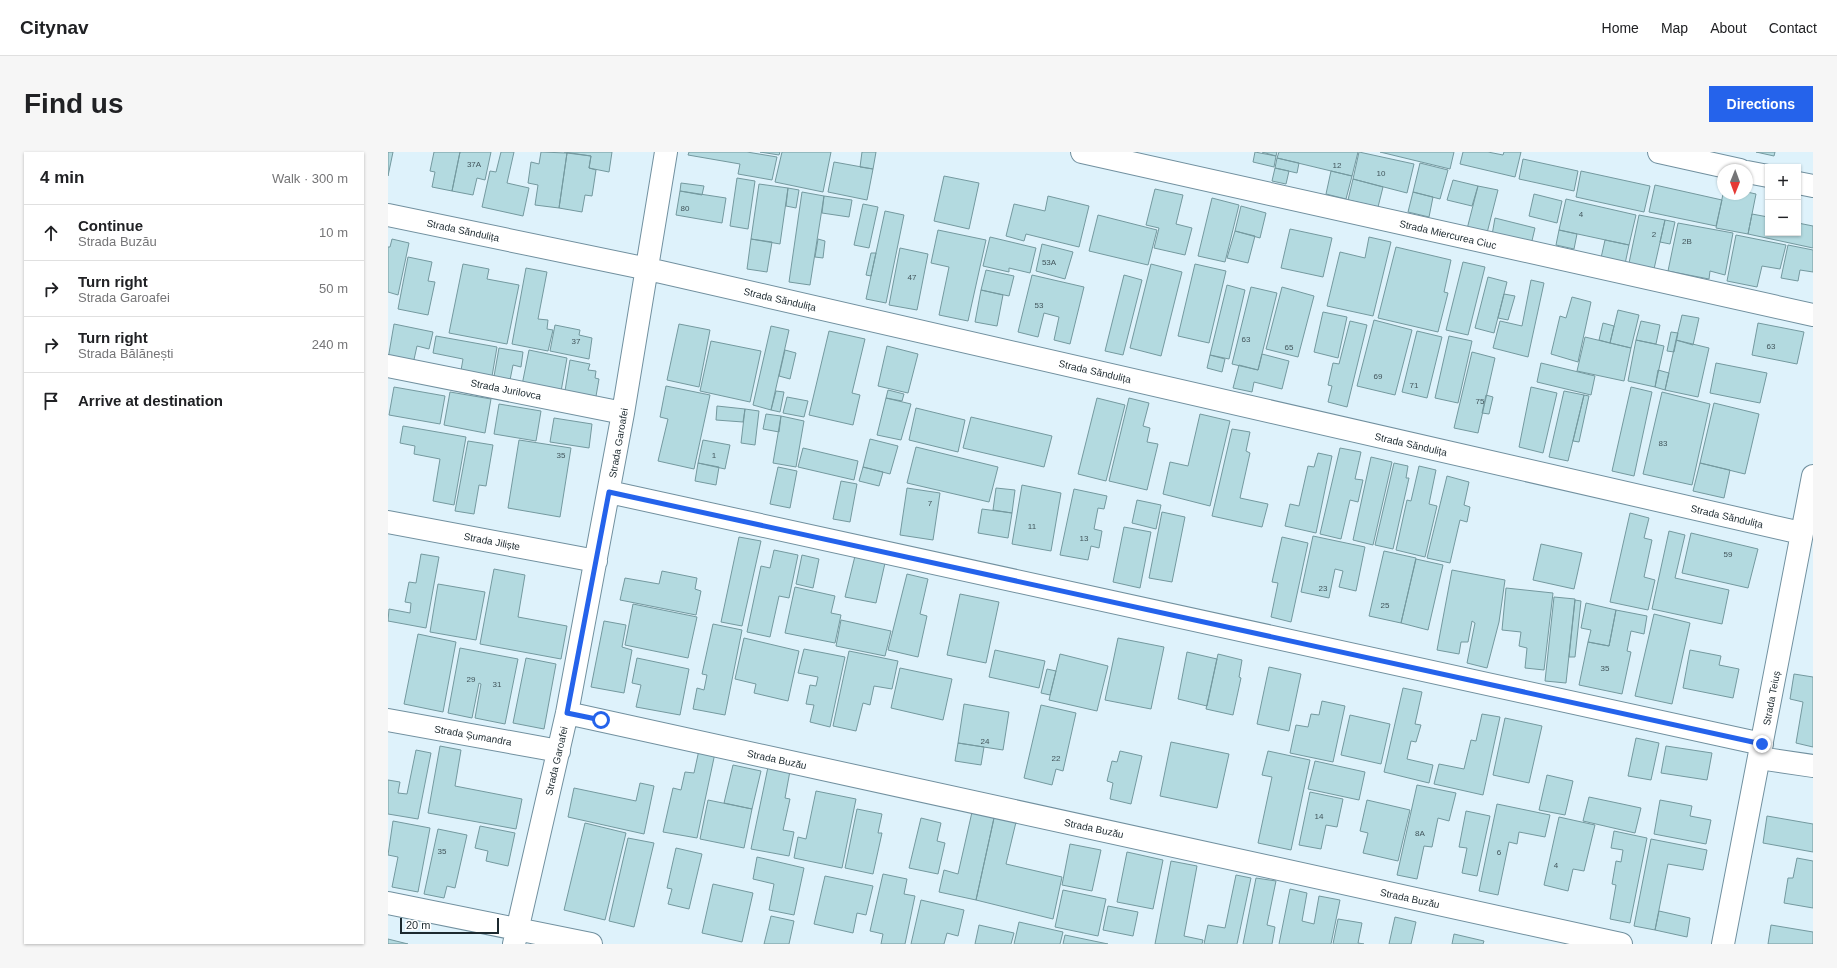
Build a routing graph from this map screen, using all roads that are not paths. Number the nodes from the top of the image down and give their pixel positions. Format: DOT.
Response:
graph roads {
  1 [pos="666,152"];
  2 [pos="1082,152"];
  3 [pos="1659,152"];
  4 [pos="1717,165"];
  5 [pos="1753,173"];
  6 [pos="1765,175"];
  7 [pos="1801,184"];
  8 [pos="1813,186"];
  9 [pos="388,214"];
  10 [pos="648,269"];
  11 [pos="1813,316"];
  12 [pos="388,366"];
  13 [pos="623,412"];
  14 [pos="1813,479"];
  15 [pos="609,492"];
  16 [pos="388,522"];
  17 [pos="1801,534"];
  18 [pos="596,561"];
  19 [pos="567,713"];
  20 [pos="388,720"];
  21 [pos="559,751"];
  22 [pos="1760,751"];
  23 [pos="1813,766"];
  24 [pos="388,903"];
  25 [pos="516,936"];
  26 [pos="591,944"];
  27 [pos="1621,944"];
  28 [pos="1723,944"];
  1 -- 10 [label="street, Strada Garoafei"];
  2 -- 11 [label="street, Strada Miercurea Ciuc"];
  3 -- 4 [label="street"];
  5 -- 6 [label="street"];
  7 -- 8 [label="street"];
  9 -- 10 [label="street, Strada Săndulița"];
  10 -- 13 [label="street, Strada Garoafei"];
  10 -- 17 [label="street, Strada Săndulița"];
  12 -- 13 [label="street, Strada Jurilovca"];
  13 -- 15 [label="street, Strada Garoafei"];
  14 -- 17 [label="street, Strada Teiuș"];
  15 -- 18 [label="street, Strada Garoafei"];
  15 -- 22 [label="street"];
  16 -- 18 [label="street, Strada Jiliște"];
  17 -- 22 [label="street, Strada Teiuș"];
  18 -- 19 [label="street, Strada Garoafei"];
  19 -- 21 [label="street, Strada Garoafei"];
  19 -- 27 [label="street, Strada Buzău"];
  20 -- 21 [label="street, Strada Șumandra"];
  21 -- 25 [label="street, Strada Garoafei"];
  22 -- 23 [label="street"];
  22 -- 28 [label="street, Strada Teiuș"];
  24 -- 25 [label="street"];
  25 -- 26 [label="street"];
}
